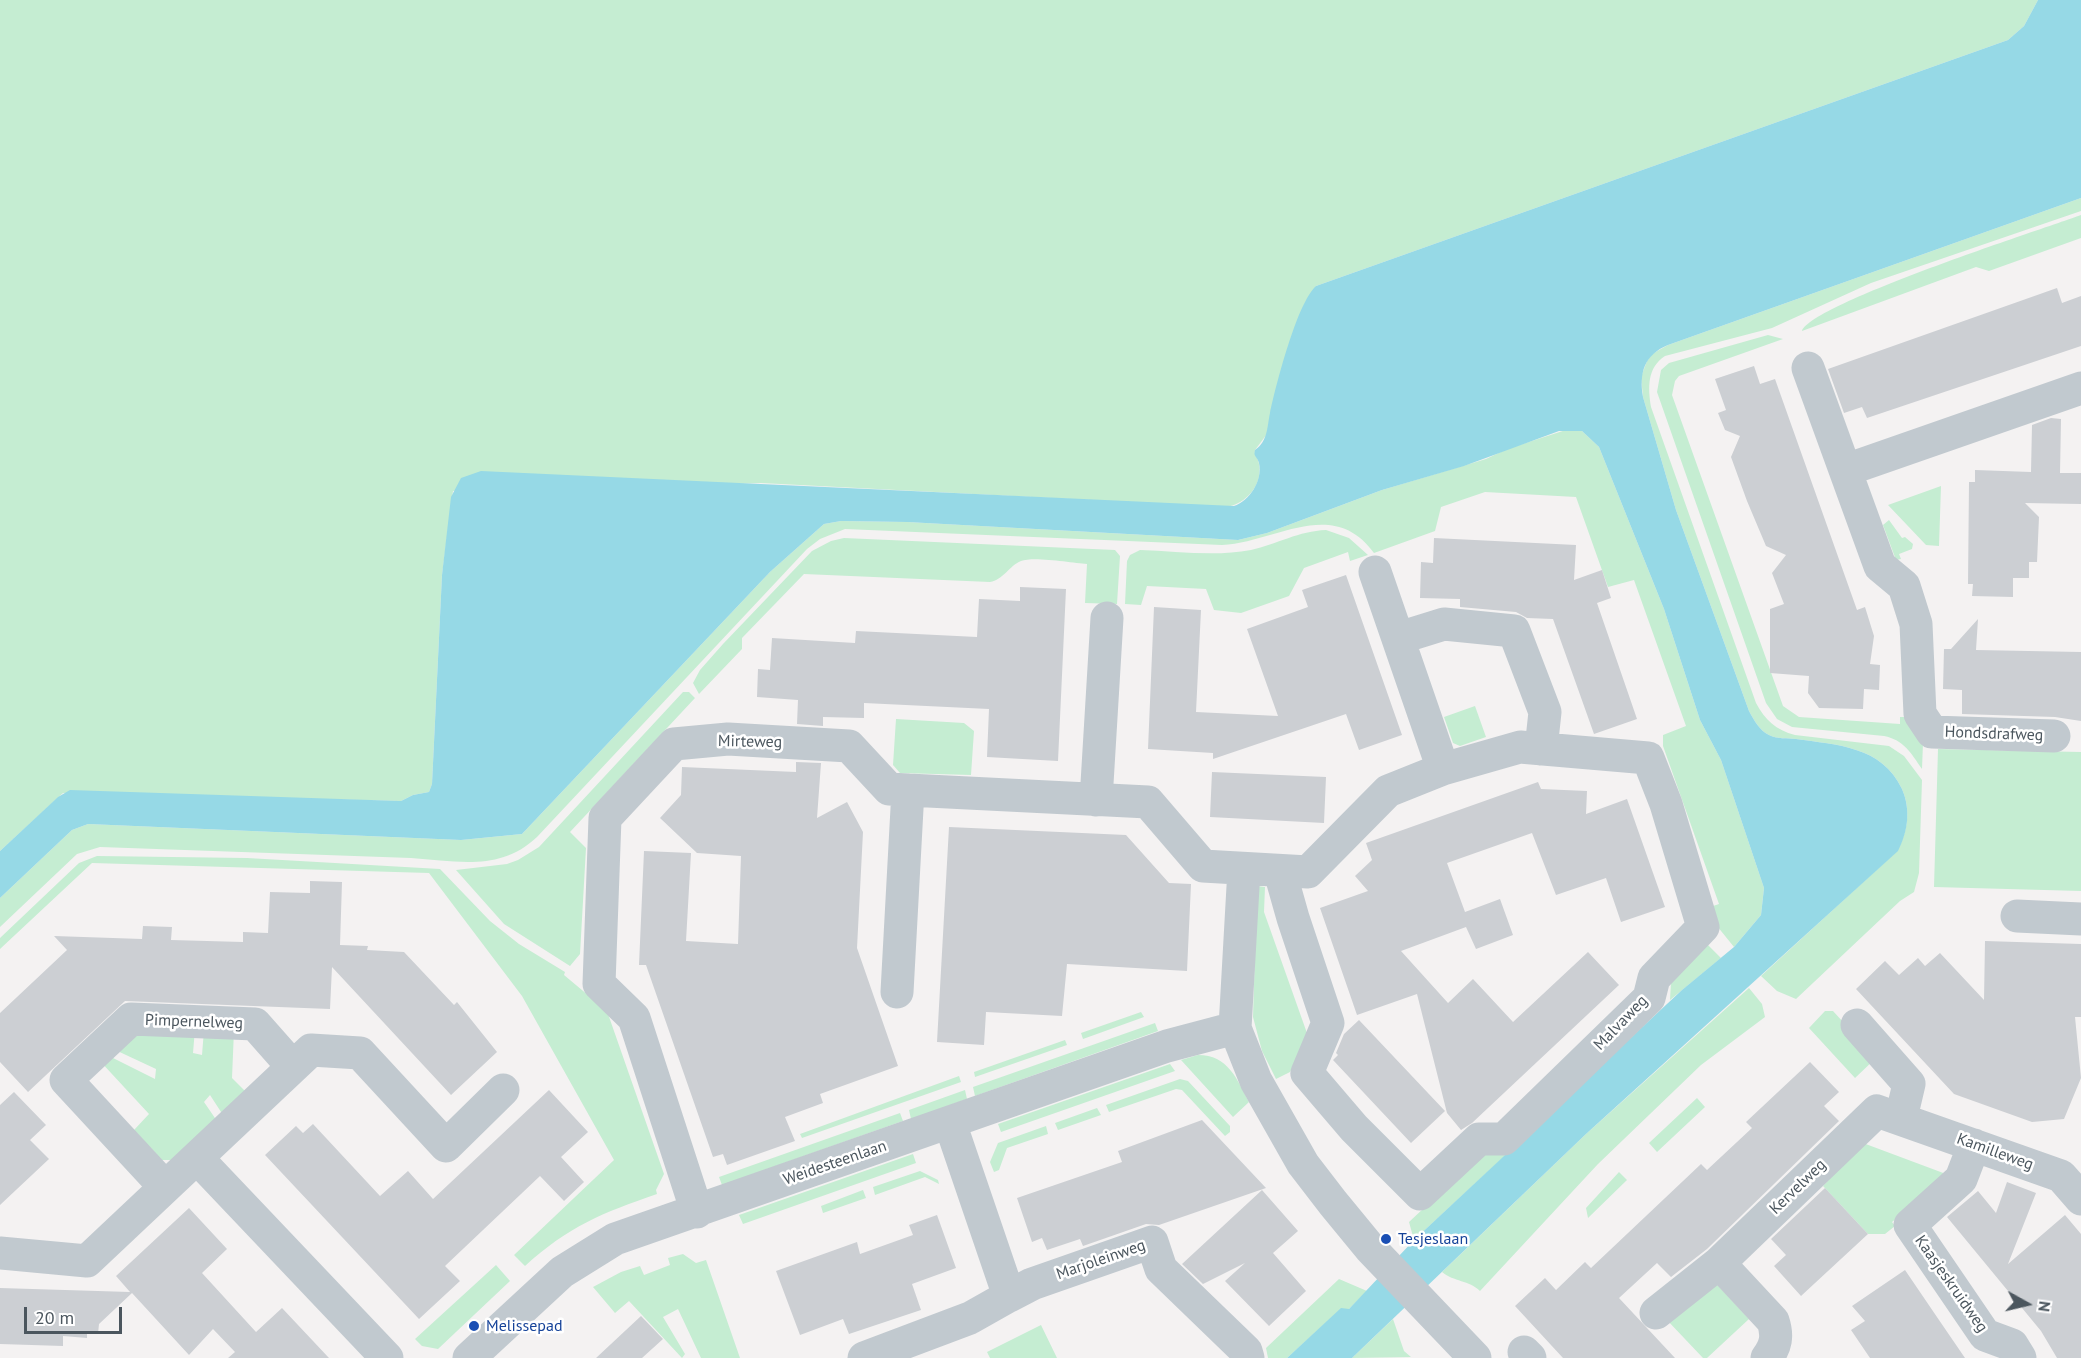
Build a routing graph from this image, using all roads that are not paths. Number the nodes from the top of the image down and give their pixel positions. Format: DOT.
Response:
graph roads {
  1 [pos="1808,368"];
  2 [pos="2081,388"];
  3 [pos="1846,470"];
  4 [pos="1376,572"];
  5 [pos="1107,618"];
  6 [pos="1399,638"];
  7 [pos="2054,736"];
  8 [pos="1541,749"];
  9 [pos="1443,769"];
  10 [pos="908,790"];
  11 [pos="1096,800"];
  12 [pos="1244,869"];
  13 [pos="1280,872"];
  14 [pos="2017,916"];
  15 [pos="2081,919"];
  16 [pos="897,992"];
  17 [pos="1857,1025"];
  18 [pos="1235,1028"];
  19 [pos="293,1067"];
  20 [pos="503,1090"];
  21 [pos="1889,1114"];
  22 [pos="950,1123"];
  23 [pos="1974,1145"];
  24 [pos="197,1158"];
  25 [pos="165,1187"];
  26 [pos="2081,1199"];
  27 [pos="697,1212"];
  28 [pos="0,1253"];
  29 [pos="1719,1263"];
  30 [pos="1010,1296"];
  31 [pos="1656,1313"];
  32 [pos="381,1356"];
  33 [pos="469,1358"];
  34 [pos="864,1358"];
  35 [pos="1248,1358"];
  36 [pos="1475,1358"];
  37 [pos="1767,1358"];
  38 [pos="2020,1358"];
  1 -- 3 [label="street, Hondsdrafweg"];
  2 -- 3 [label="street"];
  3 -- 7 [label="street, Hondsdrafweg"];
  4 -- 6 [label="street"];
  5 -- 11 [label="street"];
  6 -- 8 [label="street"];
  6 -- 9 [label="street"];
  8 -- 9 [label="street, Malvaweg"];
  8 -- 13 [label="street, Malvaweg"];
  9 -- 13 [label="street, Malvaweg"];
  10 -- 11 [label="street, Mirteweg"];
  10 -- 16 [label="street"];
  10 -- 27 [label="street, Mirteweg"];
  11 -- 12 [label="street, Mirteweg"];
  12 -- 13 [label="street, Malvaweg"];
  12 -- 18 [label="street"];
  14 -- 15 [label="street"];
  17 -- 21 [label="street"];
  18 -- 22 [label="street, Weidesteenlaan"];
  18 -- 36 [label="street"];
  19 -- 20 [label="street"];
  19 -- 24 [label="street"];
  19 -- 25 [label="street, Pimpernelweg"];
  21 -- 23 [label="street, Kamilleweg"];
  21 -- 29 [label="street, Kervelweg"];
  22 -- 27 [label="street, Weidesteenlaan"];
  22 -- 30 [label="street"];
  23 -- 26 [label="street, Kamilleweg"];
  23 -- 38 [label="street, Kaasjeskruidweg"];
  24 -- 25 [label="street"];
  24 -- 32 [label="street"];
  25 -- 28 [label="street"];
  27 -- 33 [label="street, Weidesteenlaan"];
  29 -- 31 [label="street, Kervelweg"];
  29 -- 37 [label="street"];
  30 -- 34 [label="street, Marjoleinweg"];
  30 -- 35 [label="street, Marjoleinweg"];
}
